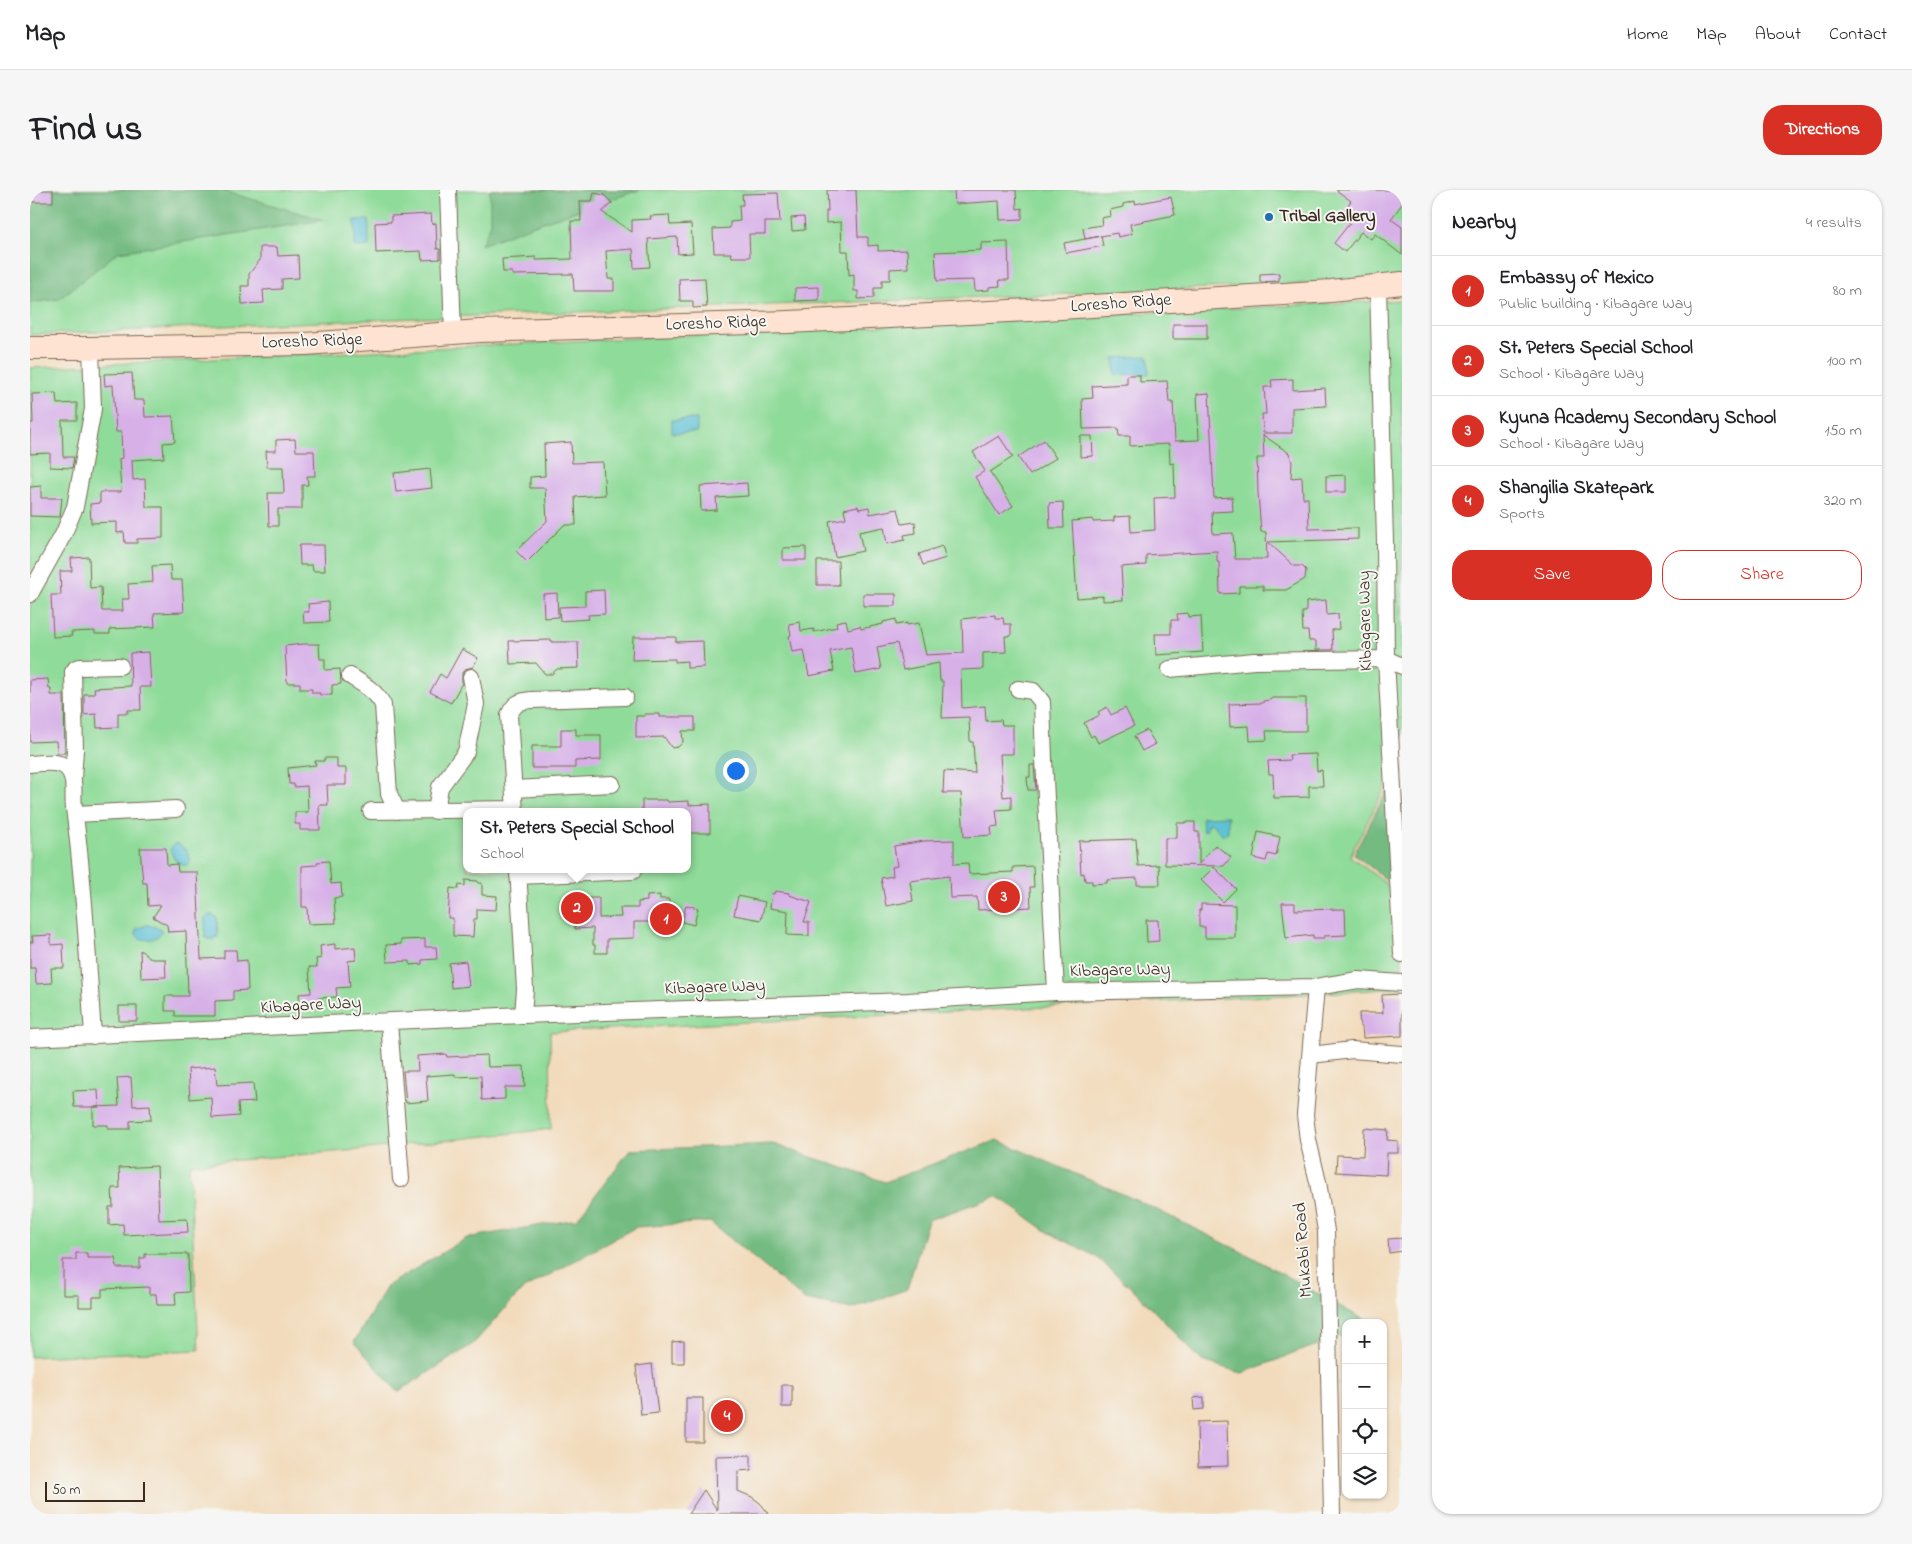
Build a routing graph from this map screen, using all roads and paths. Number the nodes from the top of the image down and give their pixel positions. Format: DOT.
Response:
graph roads {
  1 [pos="448,190"];
  2 [pos="1402,283"];
  3 [pos="1378,287"];
  4 [pos="453,334"];
  5 [pos="30,348"];
  6 [pos="92,348"];
  7 [pos="30,594"];
  8 [pos="1386,660"];
  9 [pos="120,666"];
  10 [pos="1402,666"];
  11 [pos="1170,669"];
  12 [pos="350,676"];
  13 [pos="471,677"];
  14 [pos="1018,689"];
  15 [pos="625,697"];
  16 [pos="30,764"];
  17 [pos="73,779"];
  18 [pos="612,784"];
  19 [pos="514,789"];
  20 [pos="515,808"];
  21 [pos="176,809"];
  22 [pos="371,811"];
  23 [pos="397,811"];
  24 [pos="436,811"];
  25 [pos="463,811"];
  26 [pos="1398,811"];
  27 [pos="75,814"];
  28 [pos="518,873"];
  29 [pos="1402,954"];
  30 [pos="1402,983"];
  31 [pos="1316,986"];
  32 [pos="1056,992"];
  33 [pos="523,1015"];
  34 [pos="389,1022"];
  35 [pos="93,1036"];
  36 [pos="30,1038"];
  37 [pos="1402,1054"];
  38 [pos="1310,1055"];
  39 [pos="401,1179"];
  40 [pos="1332,1514"];
  1 -- 4 [label="street"];
  2 -- 3 [label="main road, Loresho Ridge"];
  3 -- 4 [label="main road, Loresho Ridge"];
  3 -- 8 [label="street, Kibagare Way"];
  4 -- 6 [label="main road, Loresho Ridge"];
  5 -- 6 [label="main road, Loresho Ridge"];
  6 -- 7 [label="street"];
  8 -- 10 [label="street"];
  8 -- 11 [label="street"];
  8 -- 26 [label="street, Kibagare Way"];
  9 -- 17 [label="street"];
  12 -- 23 [label="street"];
  13 -- 24 [label="street"];
  14 -- 32 [label="street"];
  15 -- 19 [label="street"];
  16 -- 17 [label="street"];
  17 -- 27 [label="street"];
  18 -- 19 [label="street"];
  19 -- 20 [label="street"];
  21 -- 27 [label="street"];
  22 -- 23 [label="street"];
  23 -- 24 [label="street"];
  24 -- 25 [label="street"];
  26 -- 29 [label="street, Kibagare Way"];
  27 -- 35 [label="street"];
  28 -- 33 [label="street"];
  30 -- 31 [label="street, Kibagare Way"];
  31 -- 32 [label="street, Kibagare Way"];
  31 -- 38 [label="street, Mukabi Road"];
  32 -- 33 [label="street, Kibagare Way"];
  33 -- 34 [label="street, Kibagare Way"];
  34 -- 35 [label="street, Kibagare Way"];
  34 -- 39 [label="street"];
  35 -- 36 [label="street, Kibagare Way"];
  37 -- 38 [label="street"];
  38 -- 40 [label="street, Mukabi Road"];
}
